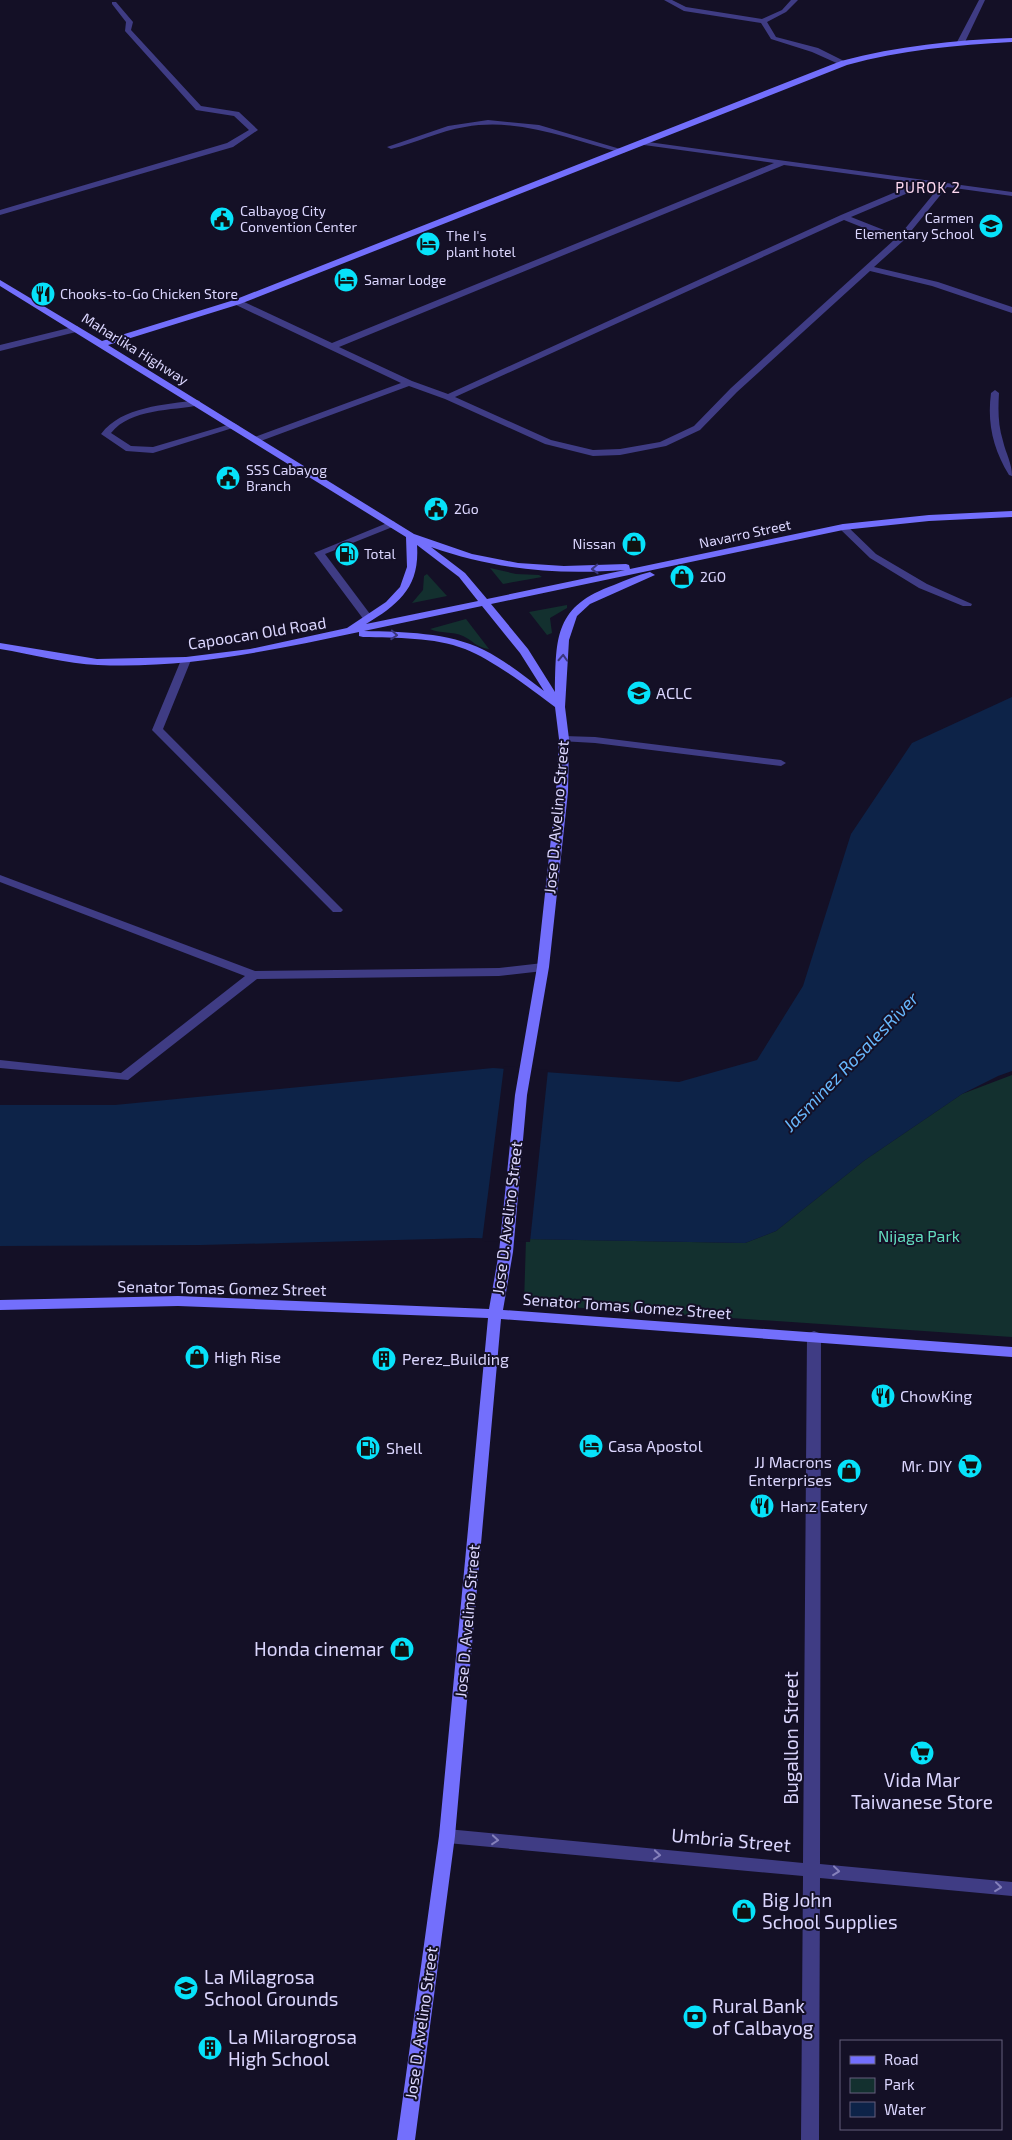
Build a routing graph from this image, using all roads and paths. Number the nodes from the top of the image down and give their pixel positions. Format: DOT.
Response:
graph roads {
  1 [pos="667,0"];
  2 [pos="795,0"];
  3 [pos="982,0"];
  4 [pos="114,3"];
  5 [pos="763,21"];
  6 [pos="1012,40"];
  7 [pos="961,42"];
  8 [pos="844,63"];
  9 [pos="644,143"];
  10 [pos="391,147"];
  11 [pos="623,151"];
  12 [pos="781,163"];
  13 [pos="926,182"];
  14 [pos="945,185"];
  15 [pos="1012,194"];
  16 [pos="0,213"];
  17 [pos="844,217"];
  18 [pos="900,239"];
  19 [pos="868,268"];
  20 [pos="0,282"];
  21 [pos="237,302"];
  22 [pos="1012,310"];
  23 [pos="78,329"];
  24 [pos="102,344"];
  25 [pos="333,346"];
  26 [pos="0,348"];
  27 [pos="409,383"];
  28 [pos="995,393"];
  29 [pos="448,397"];
  30 [pos="197,403"];
  31 [pos="234,426"];
  32 [pos="256,440"];
  33 [pos="1012,473"];
  34 [pos="1012,514"];
  35 [pos="392,524"];
  36 [pos="843,527"];
  37 [pos="412,536"];
  38 [pos="679,563"];
  39 [pos="486,602"];
  40 [pos="966,604"];
  41 [pos="368,618"];
  42 [pos="346,633"];
  43 [pos="0,646"];
  44 [pos="186,660"];
  45 [pos="560,707"];
  46 [pos="564,739"];
  47 [pos="781,763"];
  48 [pos="0,878"];
  49 [pos="337,910"];
  50 [pos="543,967"];
  51 [pos="254,975"];
  52 [pos="0,1064"];
  53 [pos="0,1305"];
  54 [pos="495,1314"];
  55 [pos="814,1336"];
  56 [pos="1012,1352"];
  57 [pos="446,1836"];
  58 [pos="810,1868"];
  59 [pos="1012,1888"];
  60 [pos="406,2140"];
  61 [pos="810,2140"];
  1 -- 5 [label="street"];
  2 -- 5 [label="street"];
  3 -- 7 [label="street"];
  4 -- 16 [label="street"];
  5 -- 8 [label="street"];
  6 -- 7 [label="main road"];
  7 -- 8 [label="main road"];
  8 -- 9 [label="main road"];
  9 -- 11 [label="main road"];
  9 -- 12 [label="street"];
  10 -- 11 [label="street"];
  11 -- 21 [label="main road"];
  12 -- 13 [label="street"];
  12 -- 25 [label="street"];
  13 -- 14 [label="street"];
  13 -- 17 [label="street"];
  14 -- 15 [label="street"];
  14 -- 18 [label="street"];
  17 -- 18 [label="street"];
  17 -- 29 [label="street"];
  18 -- 19 [label="street"];
  19 -- 22 [label="street"];
  19 -- 29 [label="street"];
  20 -- 23 [label="main road, Maharlika Highway"];
  21 -- 24 [label="main road"];
  21 -- 25 [label="street"];
  23 -- 24 [label="main road, Maharlika Highway"];
  23 -- 26 [label="street"];
  24 -- 30 [label="main road, Maharlika Highway"];
  25 -- 27 [label="street"];
  27 -- 29 [label="street"];
  27 -- 32 [label="street"];
  28 -- 33 [label="street"];
  30 -- 31 [label="main road, Maharlika Highway"];
  30 -- 31 [label="street"];
  31 -- 32 [label="main road, Maharlika Highway"];
  32 -- 35 [label="main road, Jose D. Avelino Street"];
  34 -- 36 [label="main road, Navarro Street"];
  35 -- 37 [label="main road, Jose D. Avelino Street"];
  35 -- 41 [label="street"];
  36 -- 38 [label="main road, Navarro Street"];
  36 -- 40 [label="street"];
  38 -- 37 [label="main road, one-way"];
  37 -- 39 [label="main road, Jose D. Avelino Street"];
  37 -- 41 [label="main road"];
  38 -- 39 [label="main road, Navarro Street"];
  45 -- 38 [label="main road, one-way"];
  39 -- 42 [label="main road, Capoocan Old Road"];
  39 -- 45 [label="main road, Jose D. Avelino Street"];
  41 -- 42 [label="main road"];
  42 -- 44 [label="main road, Capoocan Old Road"];
  42 -- 45 [label="main road, one-way"];
  43 -- 44 [label="main road, Capoocan Old Road"];
  44 -- 49 [label="street"];
  45 -- 46 [label="main road, Jose D. Avelino Street"];
  46 -- 47 [label="street"];
  46 -- 50 [label="main road, Jose D. Avelino Street"];
  48 -- 51 [label="street"];
  50 -- 51 [label="street"];
  50 -- 54 [label="main road, Jose D. Avelino Street"];
  51 -- 52 [label="street"];
  53 -- 54 [label="main road, Senator Tomas Gomez Street"];
  54 -- 55 [label="main road, Senator Tomas Gomez Street"];
  54 -- 57 [label="main road, Jose D. Avelino Street"];
  55 -- 56 [label="main road, Senator Tomas Gomez Street"];
  55 -- 58 [label="street, Bugallon Street"];
  57 -- 58 [label="street, Umbria Street, one-way"];
  57 -- 60 [label="main road, Jose D. Avelino Street"];
  58 -- 59 [label="street, Umbria Street, one-way"];
  58 -- 61 [label="street, Bugallon Street"];
}
